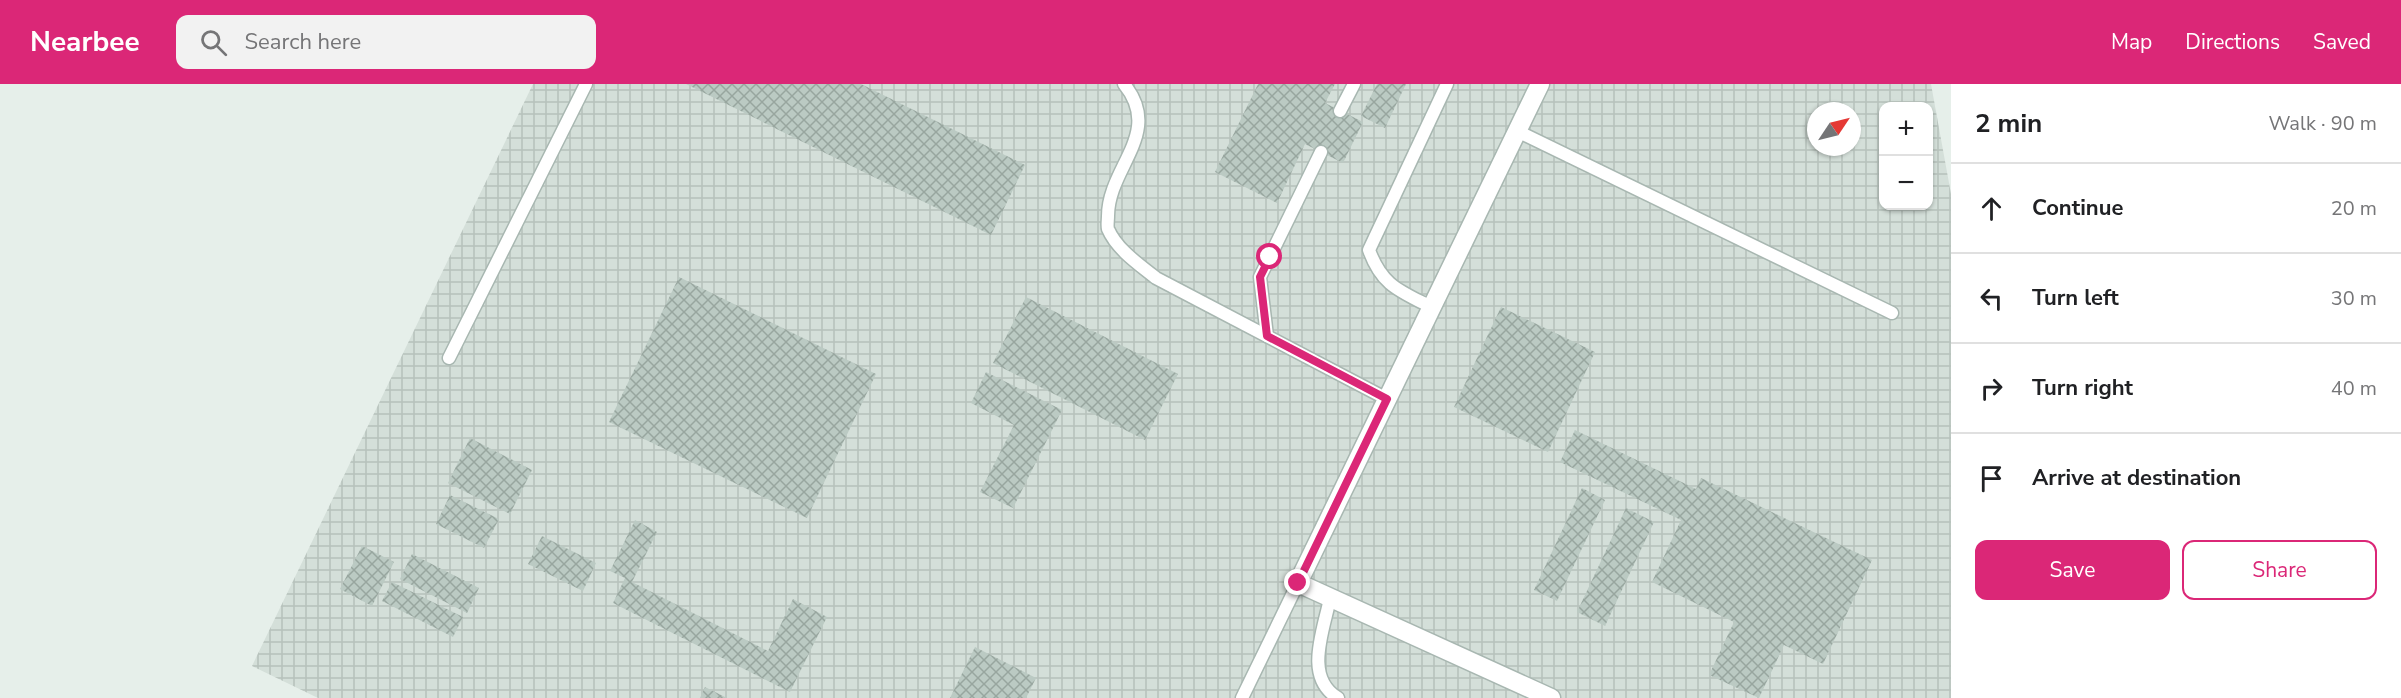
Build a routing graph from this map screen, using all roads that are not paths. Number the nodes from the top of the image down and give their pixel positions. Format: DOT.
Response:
graph roads {
  1 [pos="586,84"];
  2 [pos="1124,84"];
  3 [pos="1354,84"];
  4 [pos="1447,84"];
  5 [pos="1540,84"];
  6 [pos="1340,111"];
  7 [pos="1517,131"];
  8 [pos="1320,152"];
  9 [pos="1431,308"];
  10 [pos="1892,313"];
  11 [pos="1267,336"];
  12 [pos="449,358"];
  13 [pos="1387,399"];
  14 [pos="1298,583"];
  15 [pos="1330,598"];
  16 [pos="1242,698"];
  17 [pos="1338,698"];
  18 [pos="1551,698"];
  1 -- 12 [label="lane"];
  2 -- 11 [label="lane"];
  3 -- 6 [label="lane"];
  4 -- 9 [label="lane"];
  5 -- 7 [label="street"];
  7 -- 9 [label="street"];
  7 -- 10 [label="lane"];
  8 -- 11 [label="lane"];
  9 -- 13 [label="street"];
  11 -- 13 [label="lane"];
  13 -- 14 [label="street"];
  14 -- 15 [label="street"];
  14 -- 16 [label="lane"];
  15 -- 17 [label="lane"];
  15 -- 18 [label="street"];
}
